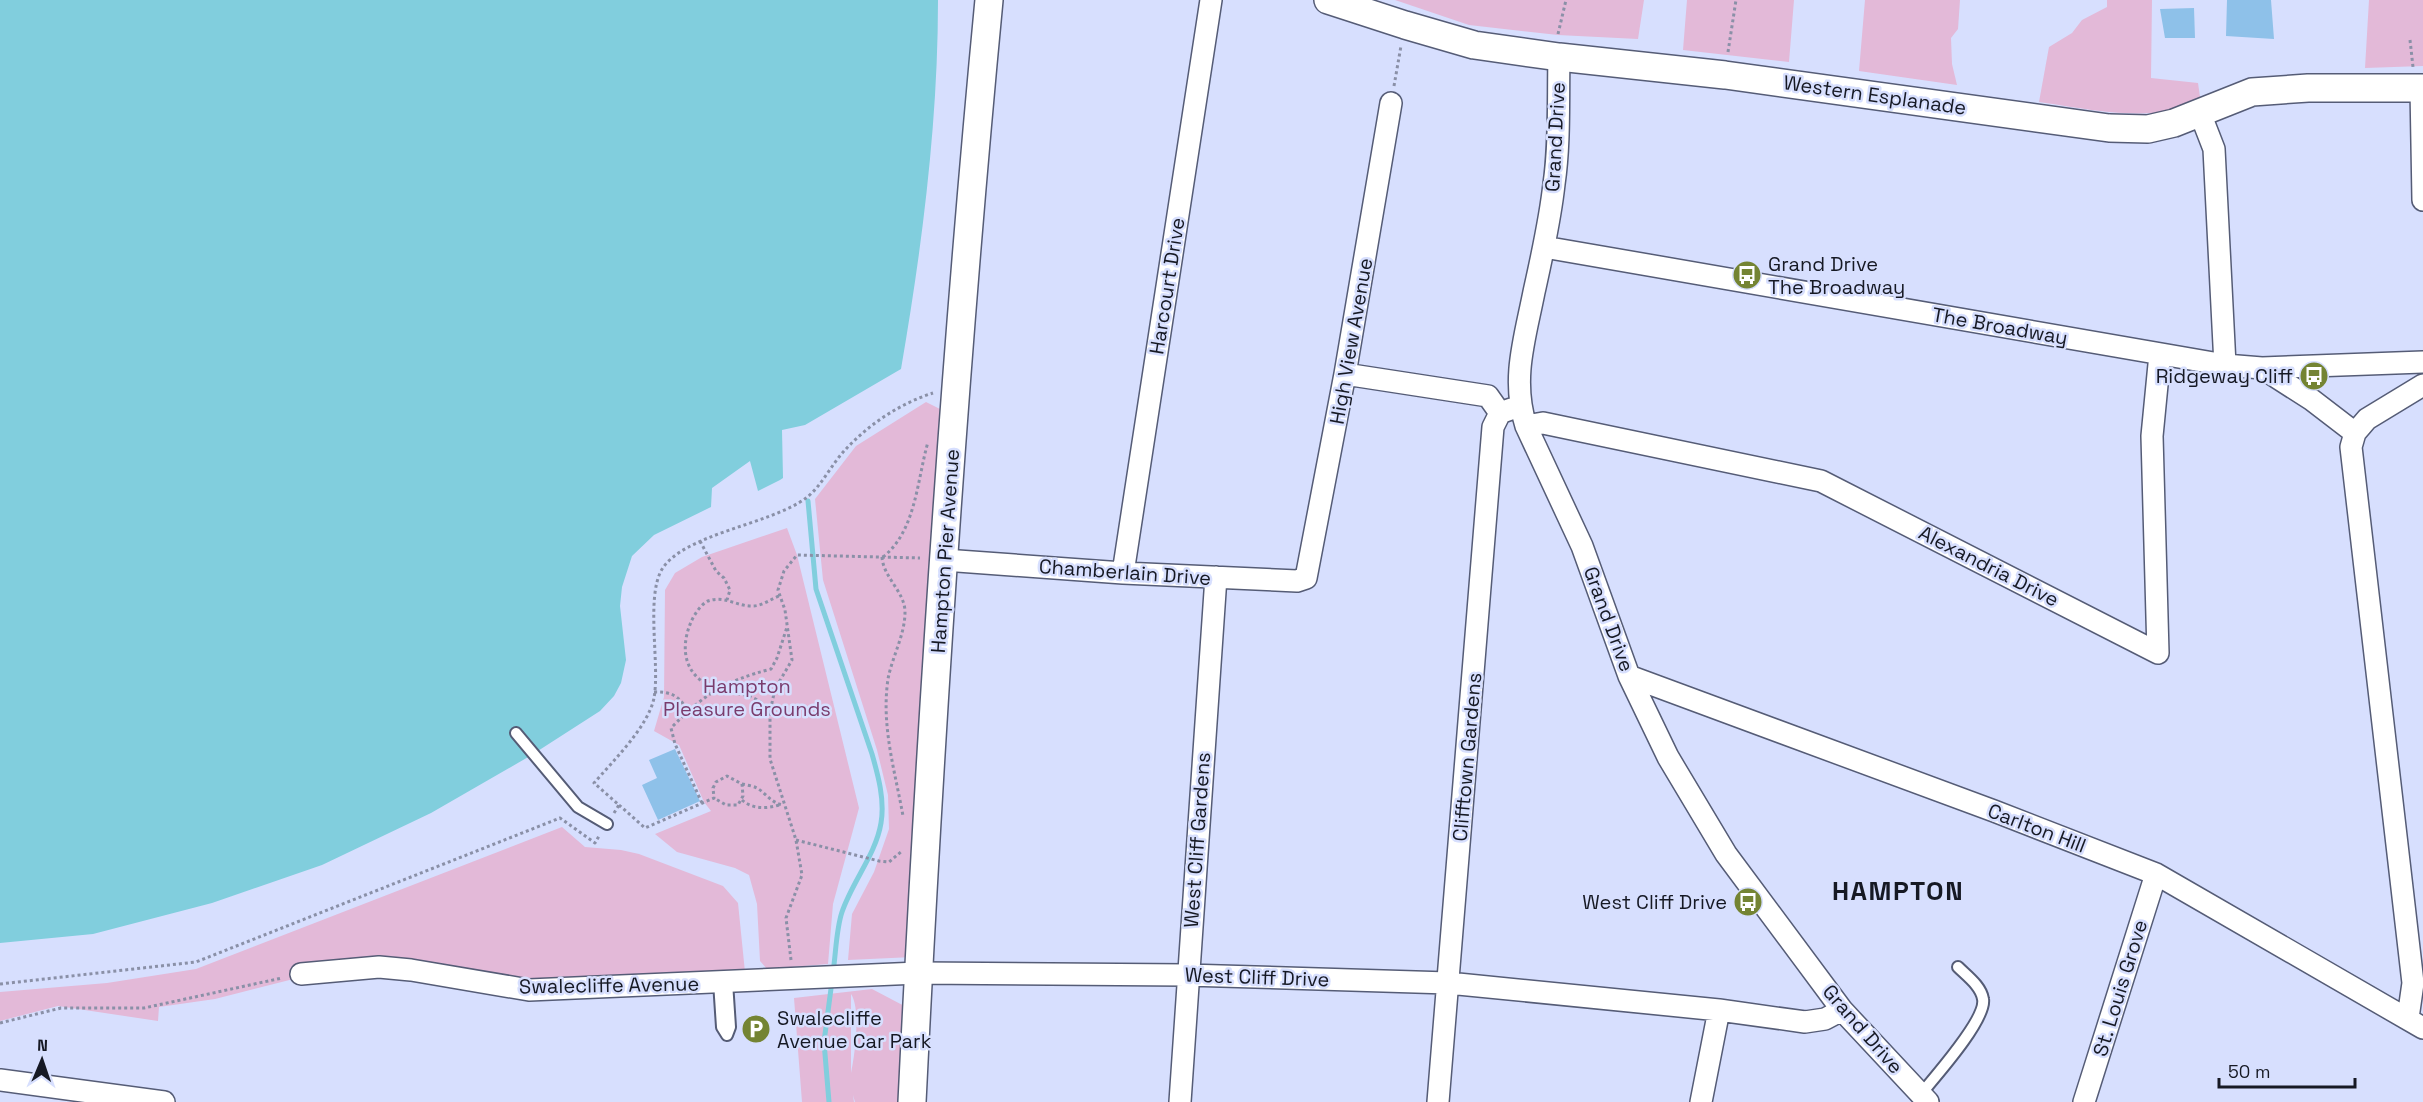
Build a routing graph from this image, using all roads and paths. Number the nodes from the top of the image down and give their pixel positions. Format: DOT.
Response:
graph roads {
  1 [pos="1006,0"];
  2 [pos="1211,0"];
  3 [pos="1328,0"];
  4 [pos="1566,0"];
  5 [pos="1736,0"];
  6 [pos="988,11"];
  7 [pos="1405,26"];
  8 [pos="1559,57"];
  9 [pos="1725,75"];
  10 [pos="2422,88"];
  11 [pos="1391,103"];
  12 [pos="2200,113"];
  13 [pos="2423,200"];
  14 [pos="1544,247"];
  15 [pos="2160,354"];
  16 [pos="2423,362"];
  17 [pos="2225,365"];
  18 [pos="2262,368"];
  19 [pos="1346,374"];
  20 [pos="2423,385"];
  21 [pos="934,392"];
  22 [pos="933,398"];
  23 [pos="1500,413"];
  24 [pos="1523,416"];
  25 [pos="2355,433"];
  26 [pos="929,439"];
  27 [pos="700,542"];
  28 [pos="882,557"];
  29 [pos="944,560"];
  30 [pos="1123,573"];
  31 [pos="1216,578"];
  32 [pos="1306,578"];
  33 [pos="779,596"];
  34 [pos="727,600"];
  35 [pos="788,625"];
  36 [pos="1629,676"];
  37 [pos="717,689"];
  38 [pos="654,692"];
  39 [pos="687,711"];
  40 [pos="770,712"];
  41 [pos="516,733"];
  42 [pos="742,784"];
  43 [pos="714,798"];
  44 [pos="742,800"];
  45 [pos="702,803"];
  46 [pos="620,805"];
  47 [pos="781,805"];
  48 [pos="904,821"];
  49 [pos="607,824"];
  50 [pos="796,840"];
  51 [pos="904,849"];
  52 [pos="2156,874"];
  53 [pos="1958,967"];
  54 [pos="918,973"];
  55 [pos="301,974"];
  56 [pos="1187,975"];
  57 [pos="801,979"];
  58 [pos="1448,983"];
  59 [pos="1719,1010"];
  60 [pos="1842,1010"];
  61 [pos="0,1023"];
  62 [pos="2416,1023"];
  63 [pos="0,1080"];
  64 [pos="1924,1098"];
  65 [pos="164,1102"];
  66 [pos="912,1102"];
  67 [pos="1180,1102"];
  68 [pos="1438,1102"];
  69 [pos="1701,1102"];
  70 [pos="2084,1102"];
  1 -- 6 [label="street"];
  2 -- 30 [label="street, Harcourt Drive"];
  3 -- 7 [label="street, Western Esplanade"];
  4 -- 8 [label="path"];
  5 -- 9 [label="path"];
  6 -- 29 [label="street, Hampton Pier Avenue"];
  7 -- 8 [label="street, Western Esplanade"];
  7 -- 11 [label="path"];
  8 -- 9 [label="street, Western Esplanade"];
  8 -- 14 [label="street, Grand Drive"];
  9 -- 12 [label="street, Western Esplanade"];
  10 -- 12 [label="street, Western Esplanade"];
  10 -- 13 [label="street"];
  11 -- 19 [label="street, High View Avenue"];
  12 -- 17 [label="street"];
  14 -- 15 [label="street, The Broadway"];
  14 -- 24 [label="street, Grand Drive"];
  15 -- 17 [label="street, The Broadway"];
  15 -- 24 [label="street, Alexandria Drive"];
  16 -- 18 [label="street, The Broadway"];
  17 -- 18 [label="street, The Broadway"];
  18 -- 25 [label="street"];
  19 -- 23 [label="street"];
  19 -- 32 [label="street, High View Avenue"];
  20 -- 25 [label="street"];
  21 -- 22 [label="path"];
  23 -- 24 [label="street"];
  23 -- 58 [label="street, Clifftown Gardens"];
  24 -- 36 [label="street, Grand Drive"];
  25 -- 62 [label="street"];
  26 -- 28 [label="path"];
  27 -- 34 [label="path"];
  28 -- 29 [label="path"];
  28 -- 33 [label="path"];
  28 -- 48 [label="path"];
  29 -- 30 [label="street, Chamberlain Drive"];
  29 -- 54 [label="street, Hampton Pier Avenue"];
  30 -- 31 [label="street, Chamberlain Drive"];
  31 -- 32 [label="street, Chamberlain Drive"];
  31 -- 56 [label="street, West Cliff Gardens"];
  33 -- 34 [label="path"];
  33 -- 35 [label="path"];
  34 -- 37 [label="path"];
  35 -- 37 [label="path"];
  35 -- 40 [label="path"];
  36 -- 52 [label="street, Carlton Hill"];
  36 -- 60 [label="street, Grand Drive"];
  37 -- 39 [label="path"];
  37 -- 40 [label="path"];
  38 -- 39 [label="path"];
  39 -- 45 [label="path"];
  40 -- 47 [label="path"];
  41 -- 49 [label="lane"];
  42 -- 43 [label="path"];
  42 -- 44 [label="path"];
  42 -- 47 [label="path"];
  43 -- 44 [label="path"];
  43 -- 45 [label="path"];
  44 -- 47 [label="path"];
  45 -- 46 [label="path"];
  47 -- 50 [label="path"];
  50 -- 51 [label="path"];
  50 -- 57 [label="path"];
  52 -- 62 [label="street, Carlton Hill"];
  52 -- 70 [label="street, St. Louis Grove"];
  53 -- 64 [label="lane"];
  54 -- 56 [label="street, West Cliff Drive"];
  54 -- 57 [label="street, Swalecliffe Avenue"];
  54 -- 66 [label="street, Hampton Pier Avenue"];
  55 -- 57 [label="street, Swalecliffe Avenue"];
  55 -- 61 [label="path"];
  56 -- 58 [label="street, West Cliff Drive"];
  56 -- 67 [label="street, West Cliff Gardens"];
  58 -- 59 [label="street, West Cliff Drive"];
  58 -- 68 [label="street, Clifftown Gardens"];
  59 -- 60 [label="street, West Cliff Drive"];
  59 -- 69 [label="street"];
  60 -- 64 [label="street, Grand Drive"];
  63 -- 65 [label="street"];
}
